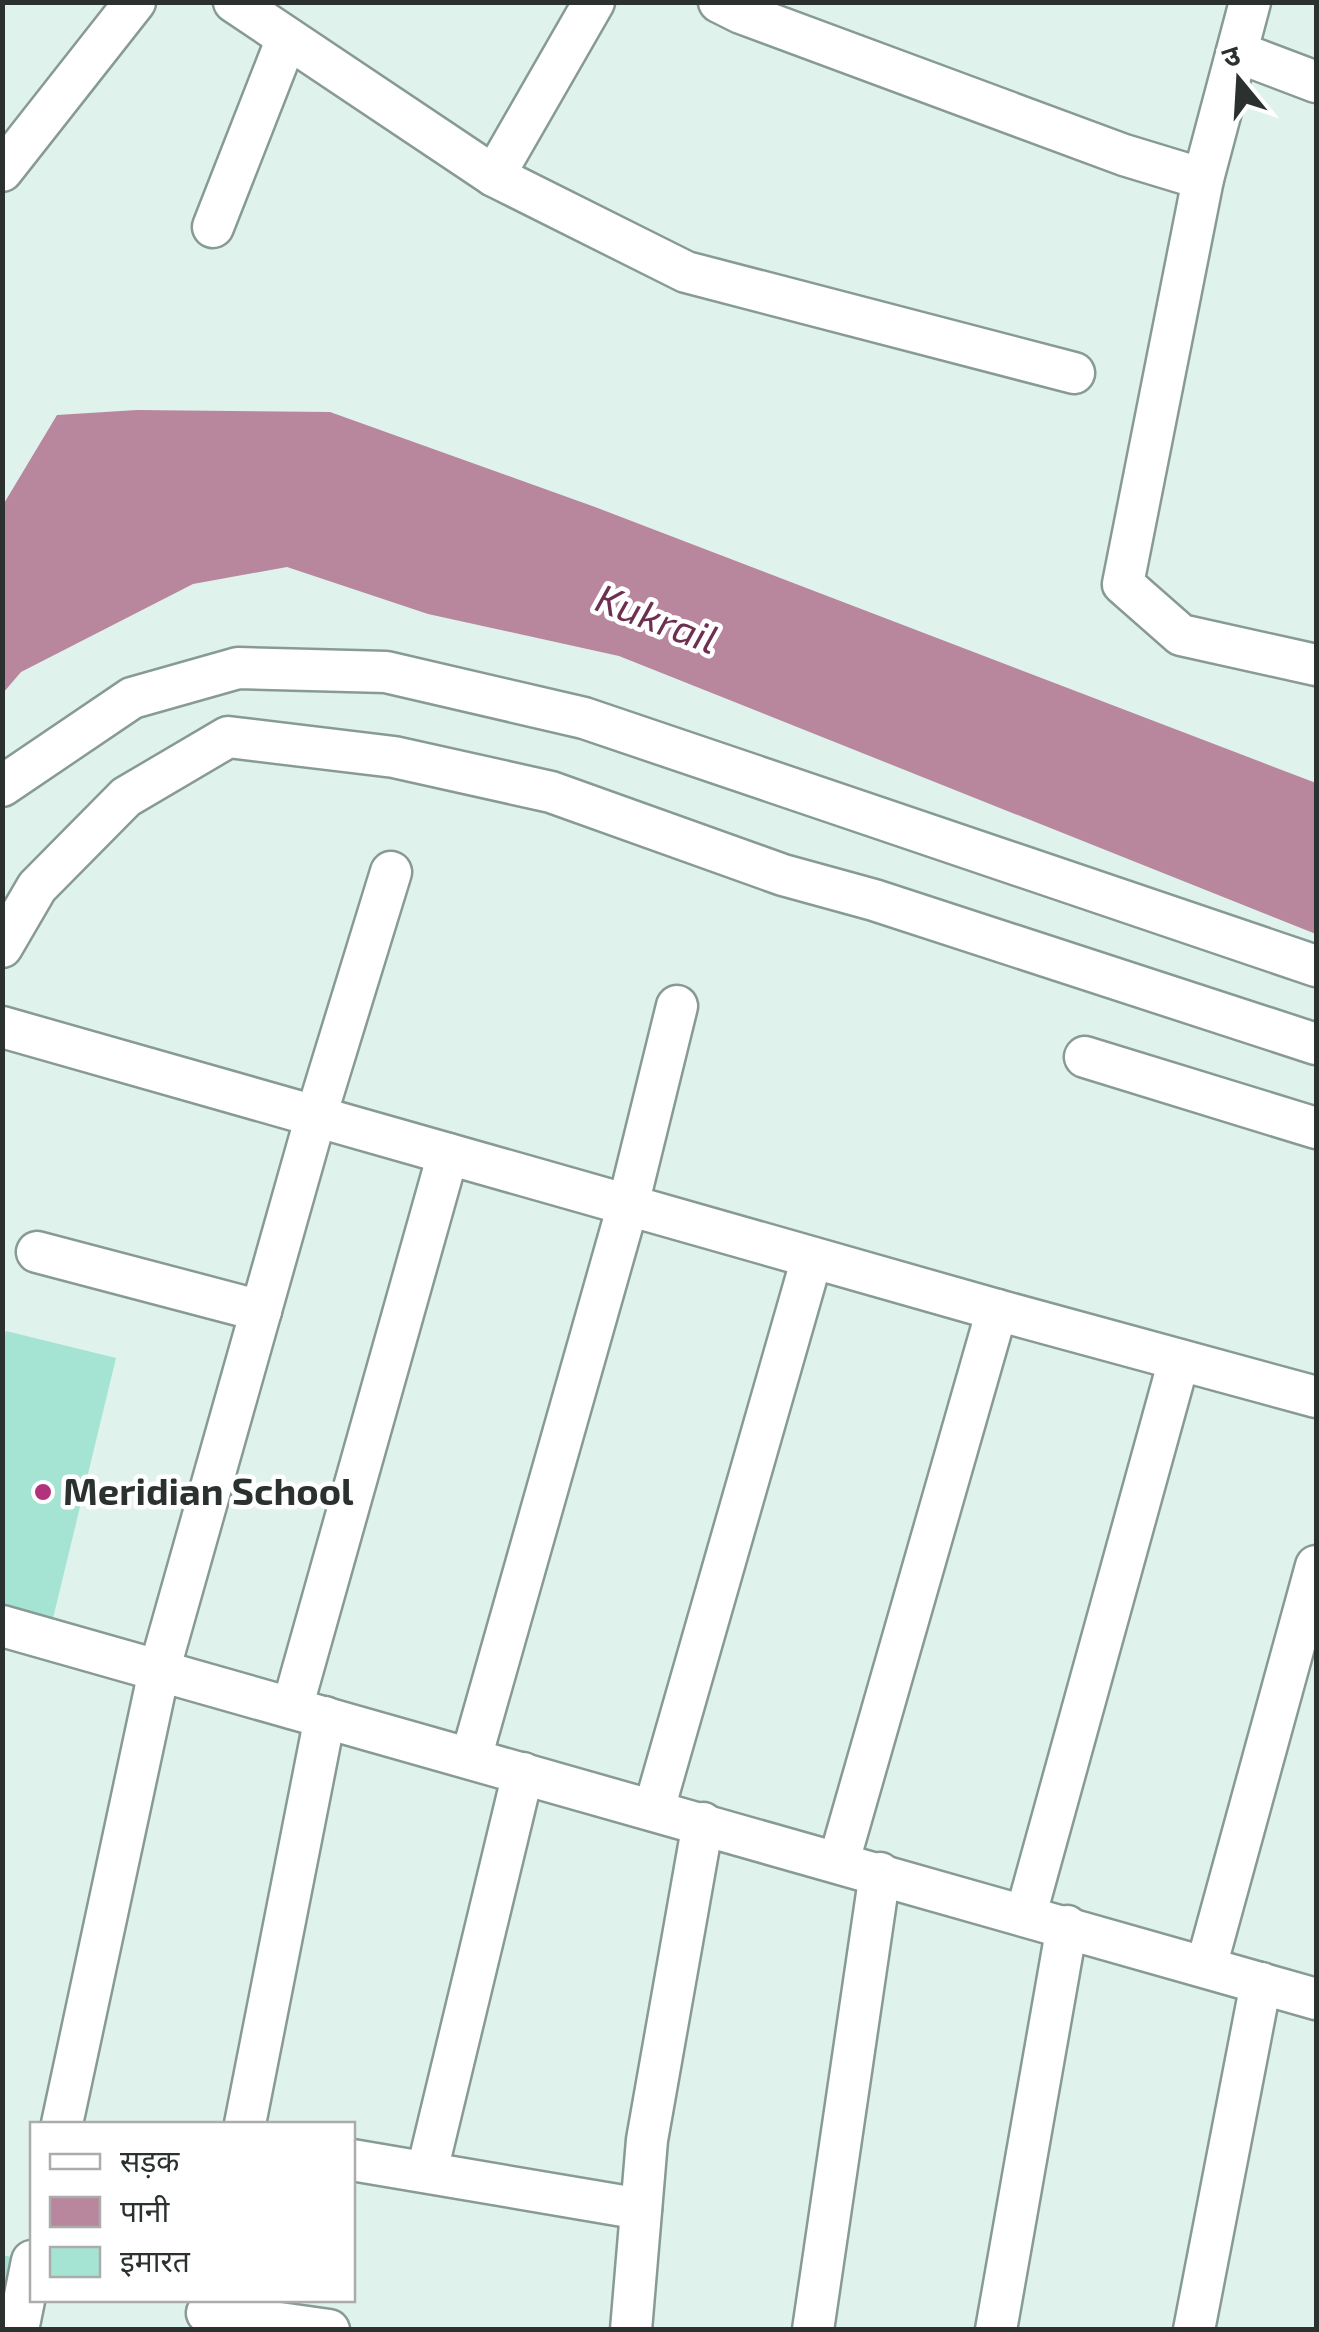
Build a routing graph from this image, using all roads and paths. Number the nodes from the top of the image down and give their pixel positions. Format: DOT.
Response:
graph roads {
  1 [pos="135,2"];
  2 [pos="234,2"];
  3 [pos="594,2"];
  4 [pos="720,2"];
  5 [pos="1250,2"];
  6 [pos="287,38"];
  7 [pos="1237,52"];
  8 [pos="1316,82"];
  9 [pos="4,167"];
  10 [pos="494,176"];
  11 [pos="1203,179"];
  12 [pos="213,226"];
  13 [pos="1074,373"];
  14 [pos="1313,653"];
  15 [pos="2,786"];
  16 [pos="391,872"];
  17 [pos="2,947"];
  18 [pos="1316,966"];
  19 [pos="677,1006"];
  20 [pos="2,1027"];
  21 [pos="1316,1044"];
  22 [pos="1085,1057"];
  23 [pos="316,1116"];
  24 [pos="1316,1128"];
  25 [pos="448,1154"];
  26 [pos="628,1205"];
  27 [pos="37,1252"];
  28 [pos="812,1258"];
  29 [pos="261,1310"];
  30 [pos="997,1310"];
  31 [pos="1179,1360"];
  32 [pos="1316,1397"];
  33 [pos="1316,1566"];
  34 [pos="2,1626"];
  35 [pos="159,1670"];
  36 [pos="309,1712"];
  37 [pos="471,1758"];
  38 [pos="523,1773"];
  39 [pos="654,1810"];
  40 [pos="704,1823"];
  41 [pos="838,1861"];
  42 [pos="880,1873"];
  43 [pos="1026,1914"];
  44 [pos="1067,1926"];
  45 [pos="1206,1966"];
  46 [pos="1261,1982"];
  47 [pos="1316,1999"];
  48 [pos="62,2122"];
  49 [pos="245,2122"];
  50 [pos="355,2160"];
  51 [pos="426,2171"];
  52 [pos="642,2210"];
  53 [pos="30,2270"];
  54 [pos="208,2314"];
  55 [pos="18,2330"];
  56 [pos="329,2330"];
  57 [pos="630,2330"];
  58 [pos="813,2330"];
  59 [pos="996,2330"];
  60 [pos="1194,2330"];
  1 -- 9 [label="street"];
  2 -- 6 [label="street"];
  3 -- 10 [label="street"];
  4 -- 11 [label="street"];
  5 -- 7 [label="street"];
  6 -- 10 [label="street"];
  6 -- 12 [label="street"];
  7 -- 8 [label="street"];
  7 -- 11 [label="street"];
  10 -- 13 [label="street"];
  11 -- 14 [label="street"];
  15 -- 18 [label="street"];
  16 -- 23 [label="street"];
  17 -- 21 [label="street"];
  19 -- 26 [label="street"];
  20 -- 23 [label="street"];
  22 -- 24 [label="street"];
  23 -- 25 [label="street"];
  23 -- 29 [label="street"];
  25 -- 26 [label="street"];
  25 -- 36 [label="street"];
  26 -- 28 [label="street"];
  26 -- 37 [label="street"];
  27 -- 29 [label="street"];
  28 -- 30 [label="street"];
  28 -- 39 [label="street"];
  29 -- 35 [label="street"];
  30 -- 31 [label="street"];
  30 -- 41 [label="street"];
  31 -- 32 [label="street"];
  31 -- 43 [label="street"];
  33 -- 45 [label="street"];
  34 -- 35 [label="street"];
  35 -- 36 [label="street"];
  35 -- 48 [label="street"];
  36 -- 37 [label="street"];
  36 -- 49 [label="street"];
  37 -- 38 [label="street"];
  38 -- 39 [label="street"];
  38 -- 51 [label="street"];
  39 -- 40 [label="street"];
  40 -- 41 [label="street"];
  40 -- 52 [label="street"];
  41 -- 42 [label="street"];
  42 -- 43 [label="street"];
  42 -- 58 [label="street"];
  43 -- 44 [label="street"];
  44 -- 45 [label="street"];
  44 -- 59 [label="street"];
  45 -- 46 [label="street"];
  46 -- 47 [label="street"];
  46 -- 60 [label="street"];
  50 -- 51 [label="street"];
  51 -- 52 [label="street"];
  52 -- 57 [label="street"];
  53 -- 55 [label="street"];
  54 -- 56 [label="street"];
}
